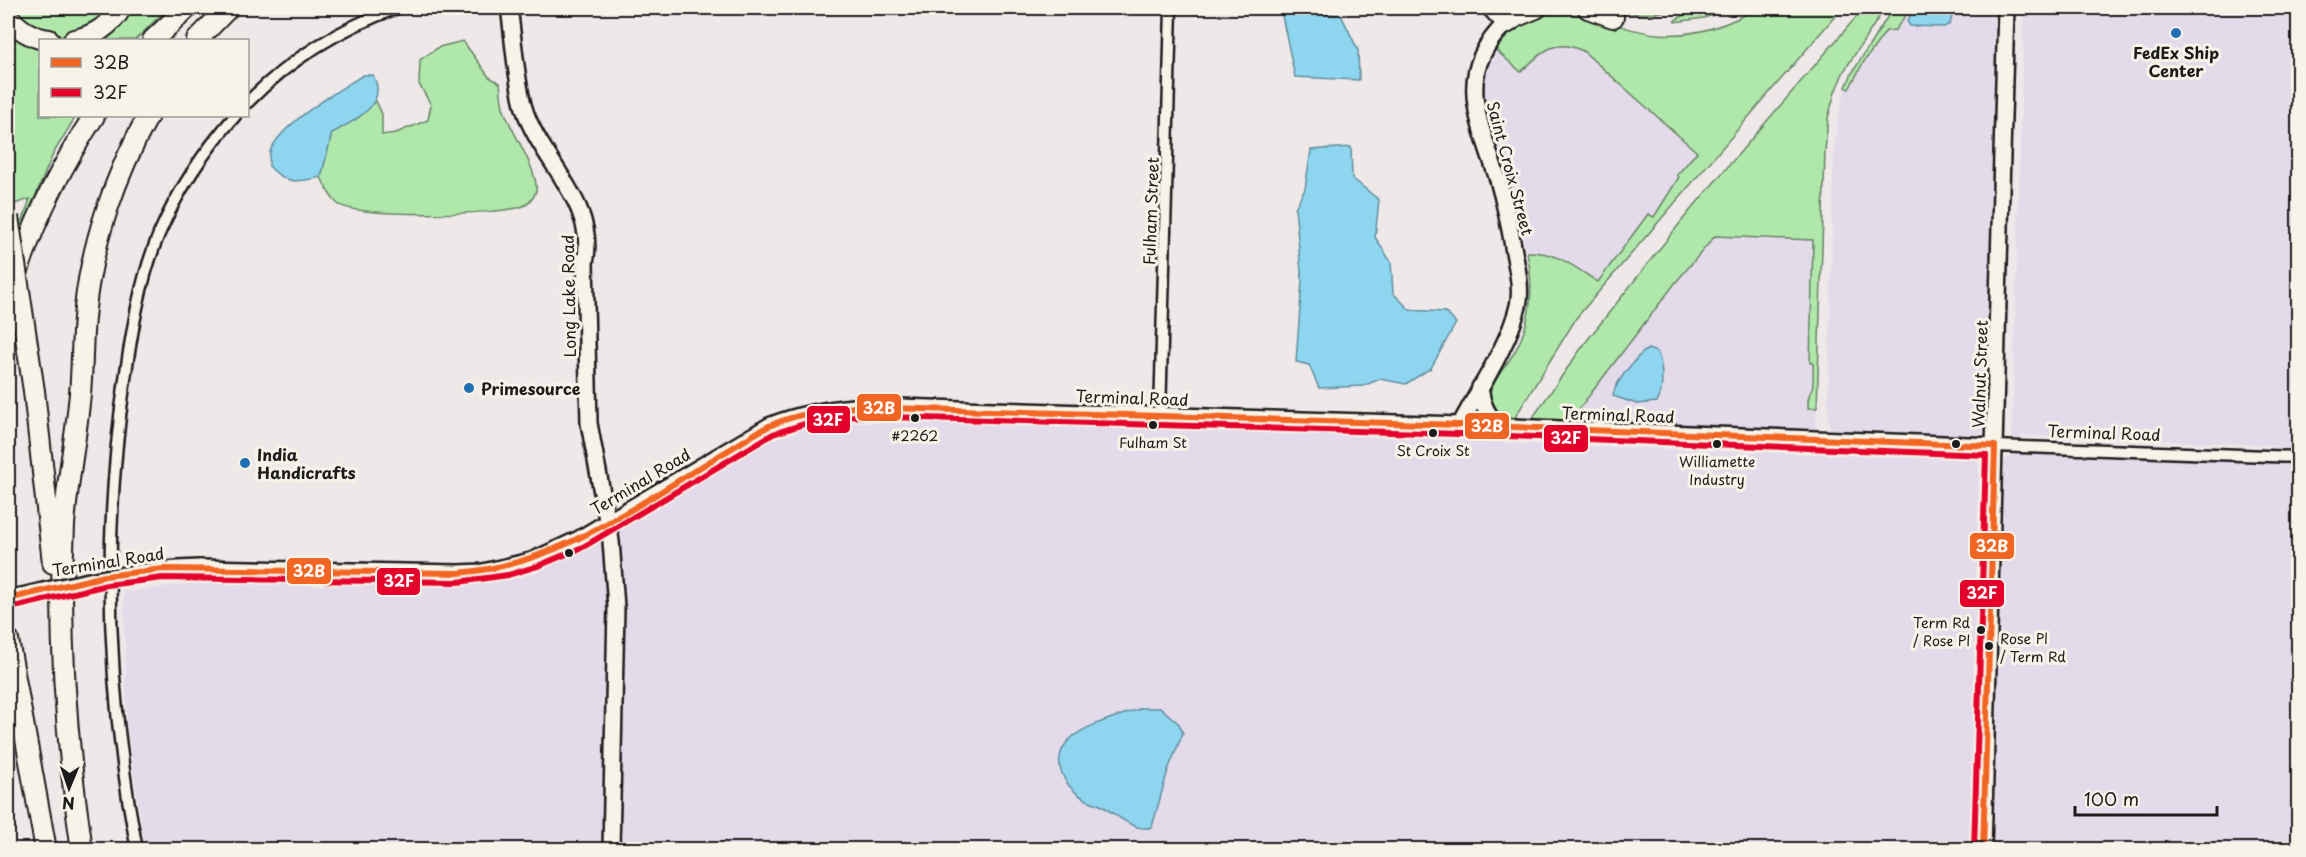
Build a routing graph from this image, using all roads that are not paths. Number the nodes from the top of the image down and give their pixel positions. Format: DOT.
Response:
graph roads {
  1 [pos="121,8"];
  2 [pos="187,8"];
  3 [pos="228,8"];
  4 [pos="397,8"];
  5 [pos="510,8"];
  6 [pos="1171,8"];
  7 [pos="1490,8"];
  8 [pos="1536,8"];
  9 [pos="1588,8"];
  10 [pos="2006,8"];
  11 [pos="8,16"];
  12 [pos="1613,17"];
  13 [pos="1505,24"];
  14 [pos="45,39"];
  15 [pos="77,39"];
  16 [pos="154,39"];
  17 [pos="198,39"];
  18 [pos="249,101"];
  19 [pos="93,117"];
  20 [pos="148,117"];
  21 [pos="234,117"];
  22 [pos="8,217"];
  23 [pos="8,304"];
  24 [pos="1480,387"];
  25 [pos="1160,416"];
  26 [pos="1460,425"];
  27 [pos="1502,427"];
  28 [pos="1995,446"];
  29 [pos="2298,457"];
  30 [pos="608,521"];
  31 [pos="8,599"];
  32 [pos="61,623"];
  33 [pos="8,640"];
  34 [pos="8,674"];
  35 [pos="32,779"];
  36 [pos="46,849"];
  37 [pos="82,849"];
  38 [pos="137,849"];
  39 [pos="611,849"];
  40 [pos="1983,849"];
  1 -- 15 [label="highway"];
  2 -- 16 [label="highway"];
  3 -- 17 [label="highway"];
  4 -- 18 [label="street"];
  5 -- 30 [label="street, Long Lake Road"];
  6 -- 25 [label="street, Fulham Street"];
  7 -- 13 [label="street"];
  8 -- 13 [label="highway"];
  9 -- 12 [label="highway"];
  10 -- 28 [label="street, Walnut Street"];
  11 -- 14 [label="highway"];
  13 -- 24 [label="street, Saint Croix Street"];
  19 -- 23 [label="highway"];
  20 -- 32 [label="highway"];
  21 -- 38 [label="street"];
  22 -- 32 [label="highway, bridge"];
  24 -- 26 [label="street, Saint Croix Street"];
  24 -- 27 [label="street"];
  25 -- 26 [label="street, Terminal Road"];
  25 -- 30 [label="street, Terminal Road"];
  26 -- 27 [label="street, Terminal Road"];
  27 -- 28 [label="street, Terminal Road"];
  28 -- 29 [label="street, Terminal Road"];
  28 -- 40 [label="street, Walnut Street"];
  30 -- 31 [label="street, Terminal Road, bridge"];
  30 -- 39 [label="street, Long Lake Road"];
  32 -- 37 [label="highway"];
  33 -- 35 [label="highway"];
  34 -- 35 [label="highway"];
  35 -- 36 [label="highway"];
}
